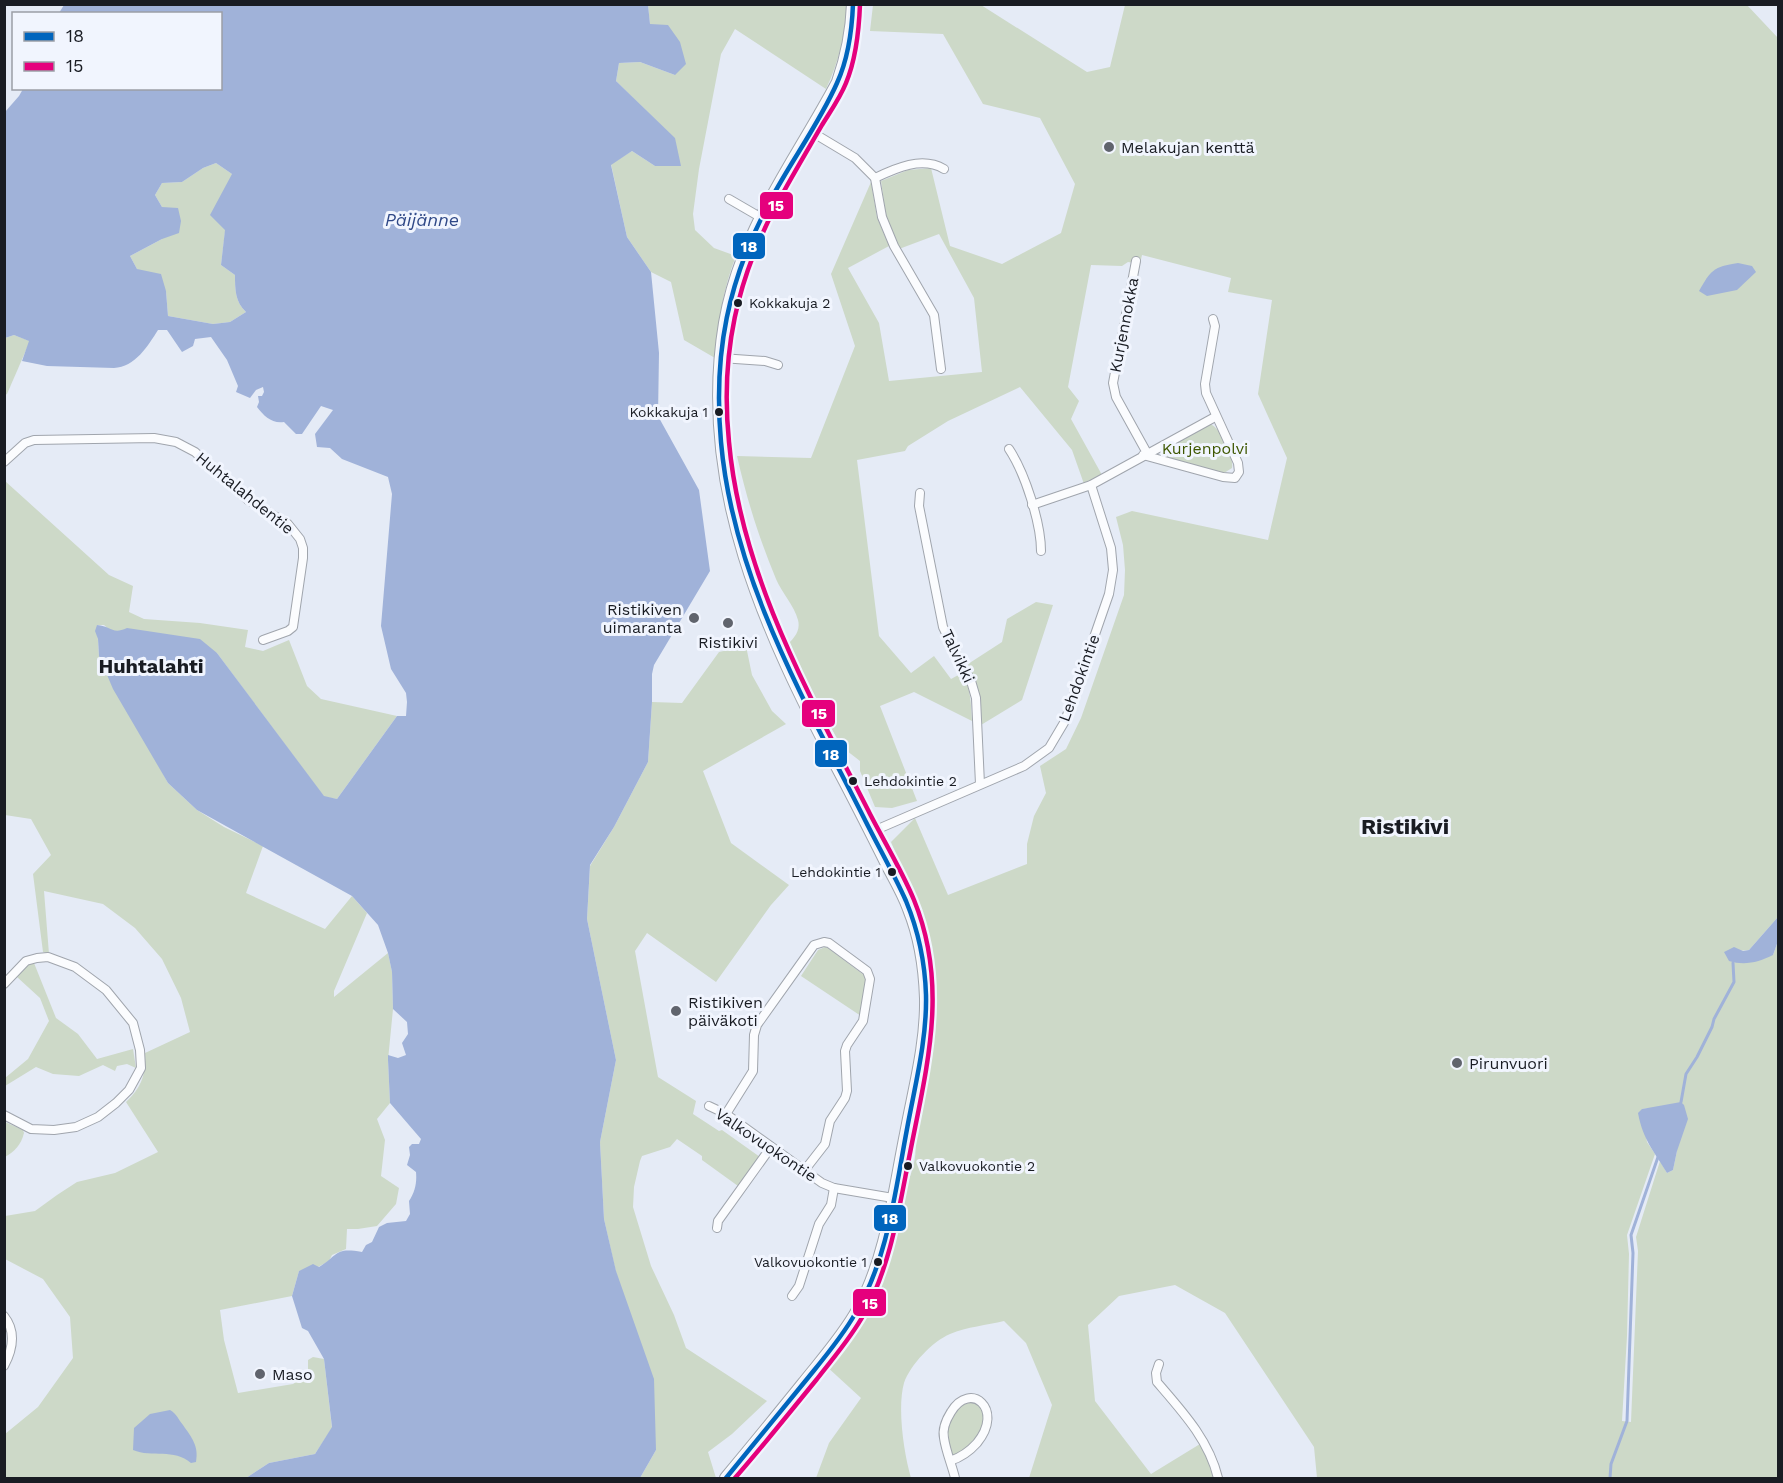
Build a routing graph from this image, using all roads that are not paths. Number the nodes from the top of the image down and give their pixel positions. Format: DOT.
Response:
graph roads {
  1 [pos="853,4"];
  2 [pos="810,131"];
  3 [pos="944,169"];
  4 [pos="875,178"];
  5 [pos="729,200"];
  6 [pos="760,217"];
  7 [pos="1136,261"];
  8 [pos="1213,319"];
  9 [pos="721,358"];
  10 [pos="778,365"];
  11 [pos="941,369"];
  12 [pos="1215,417"];
  13 [pos="1009,448"];
  14 [pos="1145,454"];
  15 [pos="4,462"];
  16 [pos="1091,485"];
  17 [pos="920,493"];
  18 [pos="1032,505"];
  19 [pos="1041,552"];
  20 [pos="263,640"];
  21 [pos="980,784"];
  22 [pos="871,832"];
  23 [pos="4,984"];
  24 [pos="709,1106"];
  25 [pos="726,1114"];
  26 [pos="4,1115"];
  27 [pos="771,1147"];
  28 [pos="804,1171"];
  29 [pos="834,1188"];
  30 [pos="893,1198"];
  31 [pos="717,1228"];
  32 [pos="792,1296"];
  33 [pos="4,1316"];
  34 [pos="1159,1364"];
  35 [pos="4,1366"];
  36 [pos="950,1461"];
  37 [pos="726,1479"];
  38 [pos="955,1479"];
  39 [pos="1218,1479"];
  1 -- 2 [label="street"];
  2 -- 4 [label="street"];
  2 -- 6 [label="street"];
  3 -- 4 [label="street"];
  4 -- 11 [label="street"];
  5 -- 6 [label="street"];
  6 -- 9 [label="street"];
  7 -- 14 [label="street, Kurjennokka"];
  8 -- 12 [label="street"];
  9 -- 10 [label="street"];
  9 -- 22 [label="street"];
  12 -- 14 [label="street"];
  12 -- 14 [label="street"];
  13 -- 18 [label="street"];
  14 -- 16 [label="street"];
  15 -- 20 [label="street, Huhtalahdentie"];
  16 -- 18 [label="street"];
  16 -- 21 [label="street, Lehdokintie"];
  17 -- 21 [label="street, Talvikki"];
  18 -- 19 [label="street"];
  21 -- 22 [label="street, Lehdokintie"];
  22 -- 30 [label="street"];
  23 -- 26 [label="street"];
  24 -- 25 [label="street, Valkovuokontie"];
  25 -- 27 [label="street, Valkovuokontie"];
  25 -- 28 [label="street"];
  27 -- 28 [label="street, Valkovuokontie"];
  27 -- 31 [label="street"];
  28 -- 29 [label="street, Valkovuokontie"];
  29 -- 30 [label="street, Valkovuokontie"];
  29 -- 32 [label="street"];
  30 -- 37 [label="street"];
  33 -- 35 [label="street"];
  34 -- 39 [label="street"];
  36 -- 36 [label="street"];
  36 -- 38 [label="street"];
}
